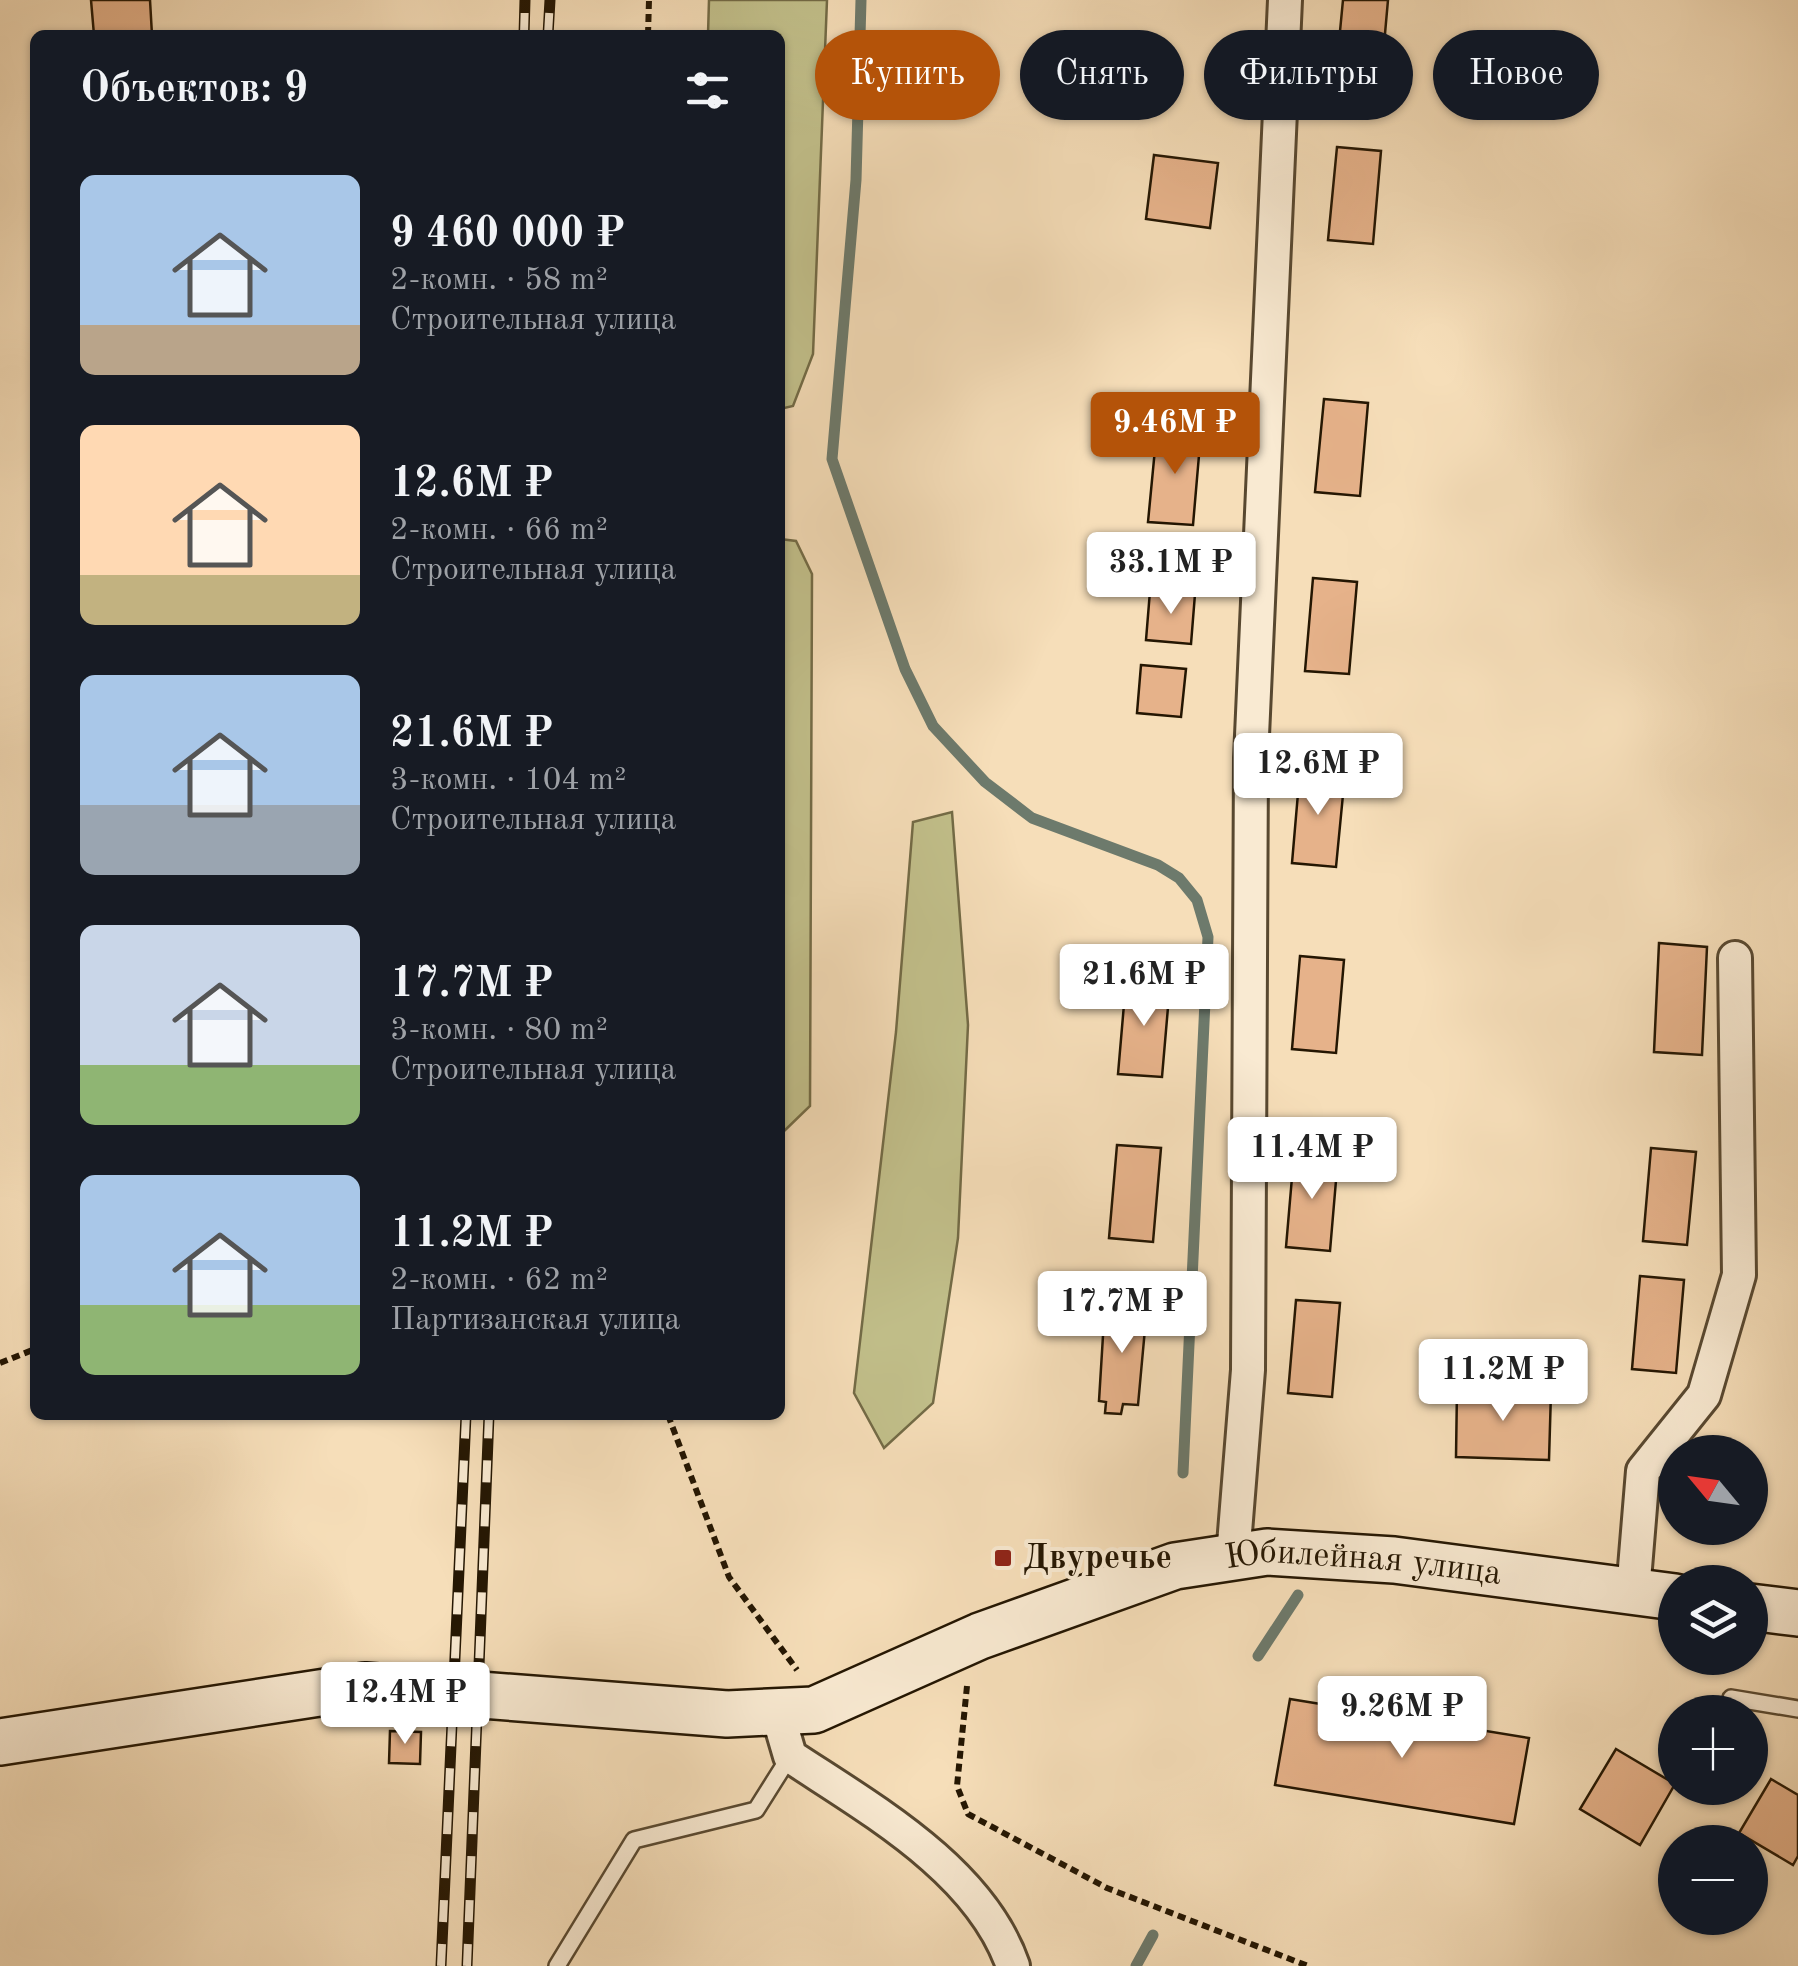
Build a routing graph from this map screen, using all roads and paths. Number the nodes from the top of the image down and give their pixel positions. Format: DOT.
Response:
graph roads {
  1 [pos="649,0"];
  2 [pos="1285,0"];
  3 [pos="648,30"];
  4 [pos="1734,958"];
  5 [pos="30,1352"];
  6 [pos="0,1363"];
  7 [pos="670,1420"];
  8 [pos="1233,1557"];
  9 [pos="1654,1595"];
  10 [pos="1768,1610"];
  11 [pos="1798,1614"];
  12 [pos="980,1636"];
  13 [pos="1768,1704"];
  14 [pos="825,1706"];
  15 [pos="1798,1709"];
  16 [pos="784,1736"];
  17 [pos="0,1742"];
  18 [pos="557,1966"];
  19 [pos="1013,1966"];
  20 [pos="1308,1966"];
  1 -- 3 [label="path"];
  2 -- 8 [label="street"];
  4 -- 9 [label="street"];
  5 -- 6 [label="path"];
  7 -- 14 [label="path"];
  8 -- 9 [label="main road, Юбилейная улица"];
  8 -- 12 [label="main road, Юбилейная улица"];
  10 -- 11 [label="main road"];
  12 -- 14 [label="main road, Юбилейная улица"];
  12 -- 20 [label="path"];
  13 -- 15 [label="lane"];
  14 -- 16 [label="main road, Юбилейная улица"];
  16 -- 17 [label="main road, Юбилейная улица"];
  16 -- 18 [label="lane"];
  16 -- 19 [label="street"];
}
